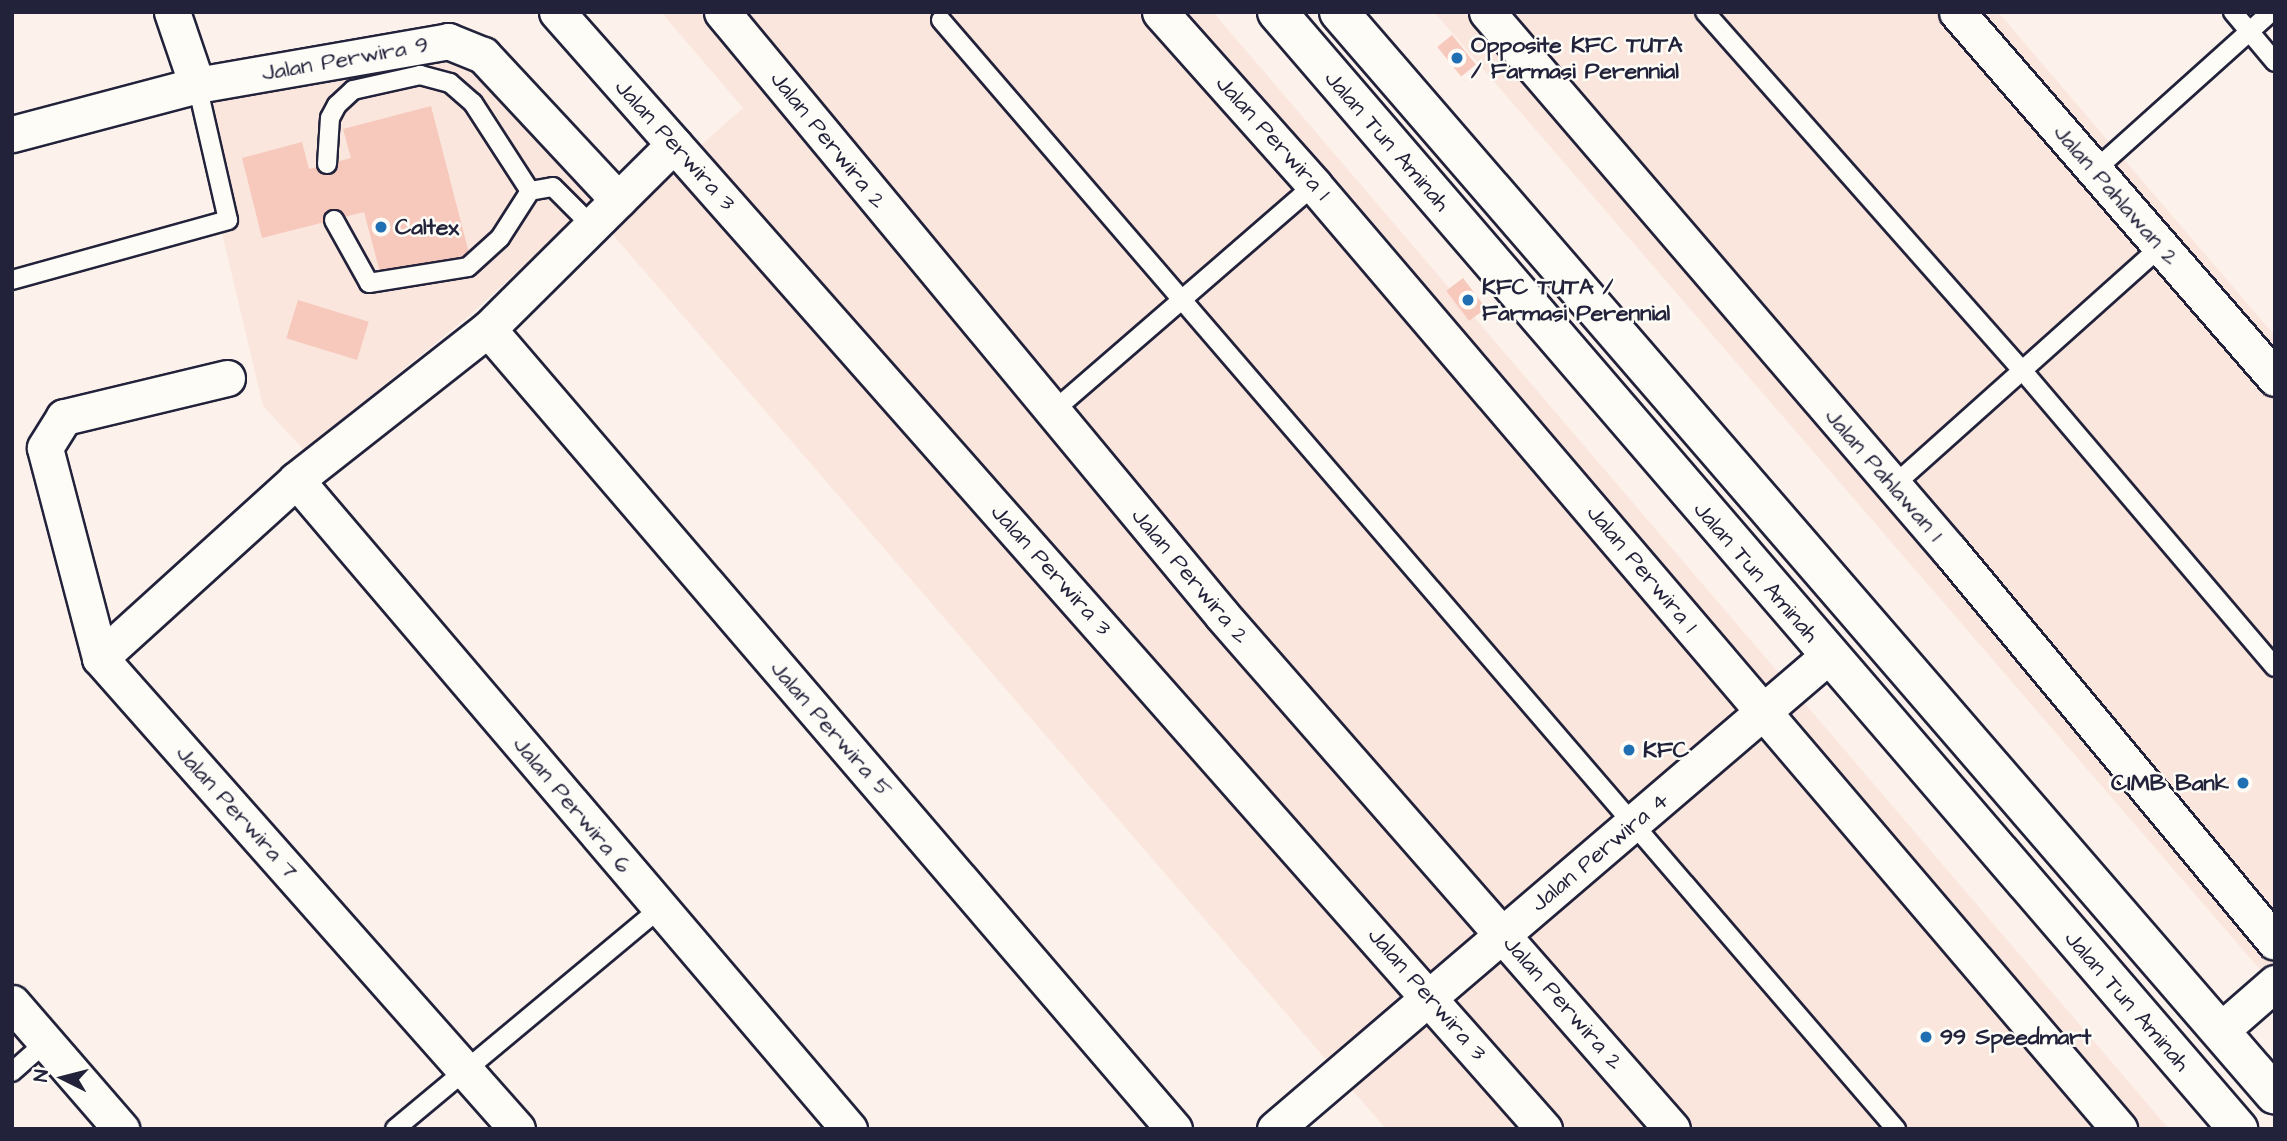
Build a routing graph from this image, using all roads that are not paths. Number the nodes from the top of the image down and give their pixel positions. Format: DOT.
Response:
graph roads {
  1 [pos="172,12"];
  2 [pos="557,12"];
  3 [pos="722,12"];
  4 [pos="1160,12"];
  5 [pos="1277,12"];
  6 [pos="1339,12"];
  7 [pos="1487,12"];
  8 [pos="1705,12"];
  9 [pos="1957,12"];
  10 [pos="2233,12"];
  11 [pos="2271,12"];
  12 [pos="942,20"];
  13 [pos="2250,31"];
  14 [pos="2275,62"];
  15 [pos="197,85"];
  16 [pos="12,134"];
  17 [pos="674,145"];
  18 [pos="327,164"];
  19 [pos="2094,171"];
  20 [pos="1314,185"];
  21 [pos="530,191"];
  22 [pos="618,200"];
  23 [pos="334,220"];
  24 [pos="592,226"];
  25 [pos="2161,246"];
  26 [pos="12,279"];
  27 [pos="1182,299"];
  28 [pos="488,329"];
  29 [pos="2022,370"];
  30 [pos="227,378"];
  31 [pos="2275,378"];
  32 [pos="1051,412"];
  33 [pos="296,480"];
  34 [pos="1893,486"];
  35 [pos="1828,656"];
  36 [pos="100,658"];
  37 [pos="2275,667"];
  38 [pos="1764,712"];
  39 [pos="1633,824"];
  40 [pos="660,908"];
  41 [pos="1503,934"];
  42 [pos="2275,942"];
  43 [pos="2275,983"];
  44 [pos="1430,997"];
  45 [pos="12,1003"];
  46 [pos="2220,1031"];
  47 [pos="46,1042"];
  48 [pos="465,1070"];
  49 [pos="12,1072"];
  50 [pos="2275,1095"];
  51 [pos="121,1129"];
  52 [pos="395,1129"];
  53 [pos="517,1129"];
  54 [pos="849,1129"];
  55 [pos="1174,1129"];
  56 [pos="1275,1129"];
  57 [pos="1544,1129"];
  58 [pos="1672,1129"];
  59 [pos="1896,1129"];
  60 [pos="2119,1129"];
  61 [pos="2238,1129"];
  1 -- 15 [label="street"];
  2 -- 17 [label="street, Jalan Perwira 3"];
  3 -- 32 [label="street, Jalan Perwira 2"];
  4 -- 20 [label="street, Jalan Perwira 1"];
  5 -- 35 [label="main road, Jalan Tun Aminah"];
  6 -- 46 [label="main road, Jalan Tun Aminah"];
  7 -- 34 [label="street, Jalan Pahlawan 1"];
  8 -- 29 [label="lane"];
  9 -- 19 [label="street, Jalan Pahlawan 2"];
  10 -- 13 [label="lane"];
  11 -- 13 [label="lane"];
  12 -- 27 [label="lane"];
  13 -- 14 [label="lane"];
  13 -- 19 [label="lane"];
  15 -- 16 [label="street, Jalan Perwira 9"];
  15 -- 22 [label="street, Jalan Perwira 9"];
  15 -- 26 [label="lane"];
  17 -- 22 [label="street"];
  17 -- 44 [label="street, Jalan Perwira 3"];
  18 -- 21 [label="lane"];
  19 -- 25 [label="street, Jalan Pahlawan 2"];
  20 -- 27 [label="lane"];
  20 -- 38 [label="street, Jalan Perwira 1"];
  21 -- 23 [label="lane"];
  21 -- 24 [label="lane"];
  22 -- 24 [label="street"];
  24 -- 28 [label="street"];
  25 -- 29 [label="lane"];
  25 -- 31 [label="street, Jalan Pahlawan 2"];
  27 -- 32 [label="lane"];
  27 -- 39 [label="lane"];
  28 -- 33 [label="street"];
  28 -- 55 [label="street, Jalan Perwira 5"];
  29 -- 34 [label="lane"];
  29 -- 37 [label="lane"];
  30 -- 36 [label="street, Jalan Perwira 7"];
  32 -- 41 [label="street, Jalan Perwira 2"];
  33 -- 36 [label="street"];
  33 -- 40 [label="street, Jalan Perwira 6"];
  34 -- 42 [label="street, Jalan Pahlawan 1"];
  35 -- 38 [label="street, Jalan Perwira 4"];
  35 -- 61 [label="main road, Jalan Tun Aminah"];
  36 -- 48 [label="street, Jalan Perwira 7"];
  38 -- 39 [label="street, Jalan Perwira 4"];
  38 -- 60 [label="street, Jalan Perwira 1"];
  39 -- 41 [label="street, Jalan Perwira 4"];
  39 -- 59 [label="lane"];
  40 -- 48 [label="lane"];
  40 -- 54 [label="street, Jalan Perwira 6"];
  41 -- 44 [label="street, Jalan Perwira 4"];
  41 -- 58 [label="street, Jalan Perwira 2"];
  43 -- 46 [label="street"];
  44 -- 56 [label="street, Jalan Perwira 4"];
  44 -- 57 [label="street, Jalan Perwira 3"];
  45 -- 47 [label="street"];
  46 -- 50 [label="main road, Jalan Tun Aminah"];
  47 -- 49 [label="lane"];
  47 -- 51 [label="street"];
  48 -- 52 [label="lane"];
  48 -- 53 [label="street, Jalan Perwira 7"];
}
